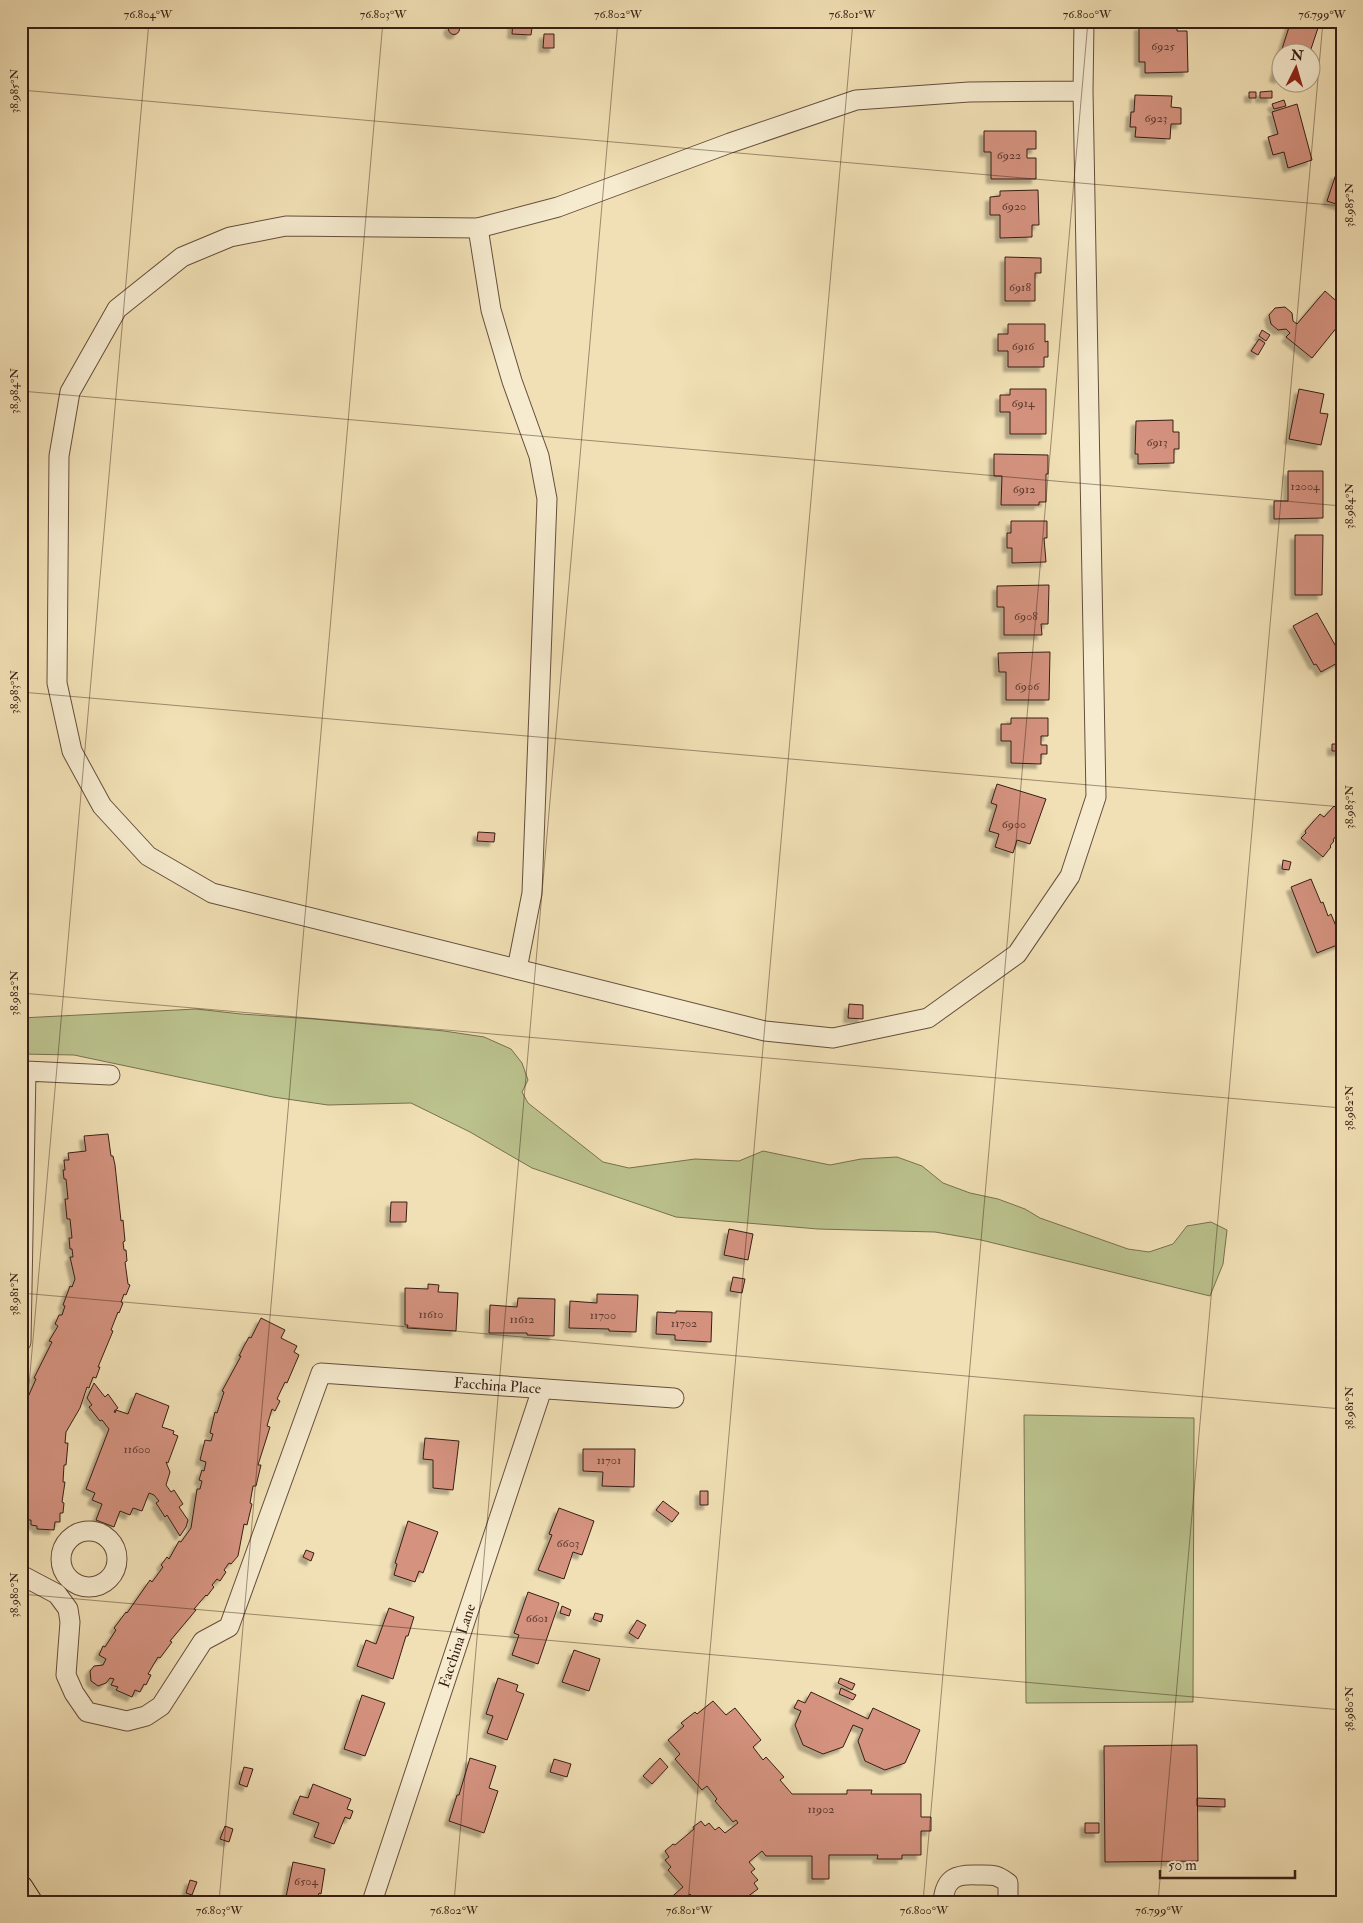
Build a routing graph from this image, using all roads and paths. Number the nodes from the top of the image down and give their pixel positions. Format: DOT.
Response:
graph roads {
  1 [pos="1084,21"];
  2 [pos="1083,91"];
  3 [pos="478,228"];
  4 [pos="517,969"];
  5 [pos="110,1075"];
  6 [pos="21,1342"];
  7 [pos="542,1389"];
  8 [pos="674,1398"];
  9 [pos="21,1575"];
  10 [pos="71,1580"];
  11 [pos="58,1594"];
  12 [pos="21,1888"];
  13 [pos="30,1902"];
  14 [pos="372,1902"];
  15 [pos="943,1902"];
  16 [pos="1008,1902"];
  1 -- 2 [label="street"];
  2 -- 3 [label="street"];
  2 -- 4 [label="street"];
  3 -- 4 [label="street"];
  3 -- 4 [label="street"];
  5 -- 6 [label="street"];
  7 -- 8 [label="street, Facchina Place"];
  7 -- 11 [label="street, Facchina Place"];
  7 -- 14 [label="street, Facchina Lane"];
  9 -- 11 [label="street"];
  10 -- 11 [label="street"];
  12 -- 13 [label="main road"];
  15 -- 16 [label="street"];
}
